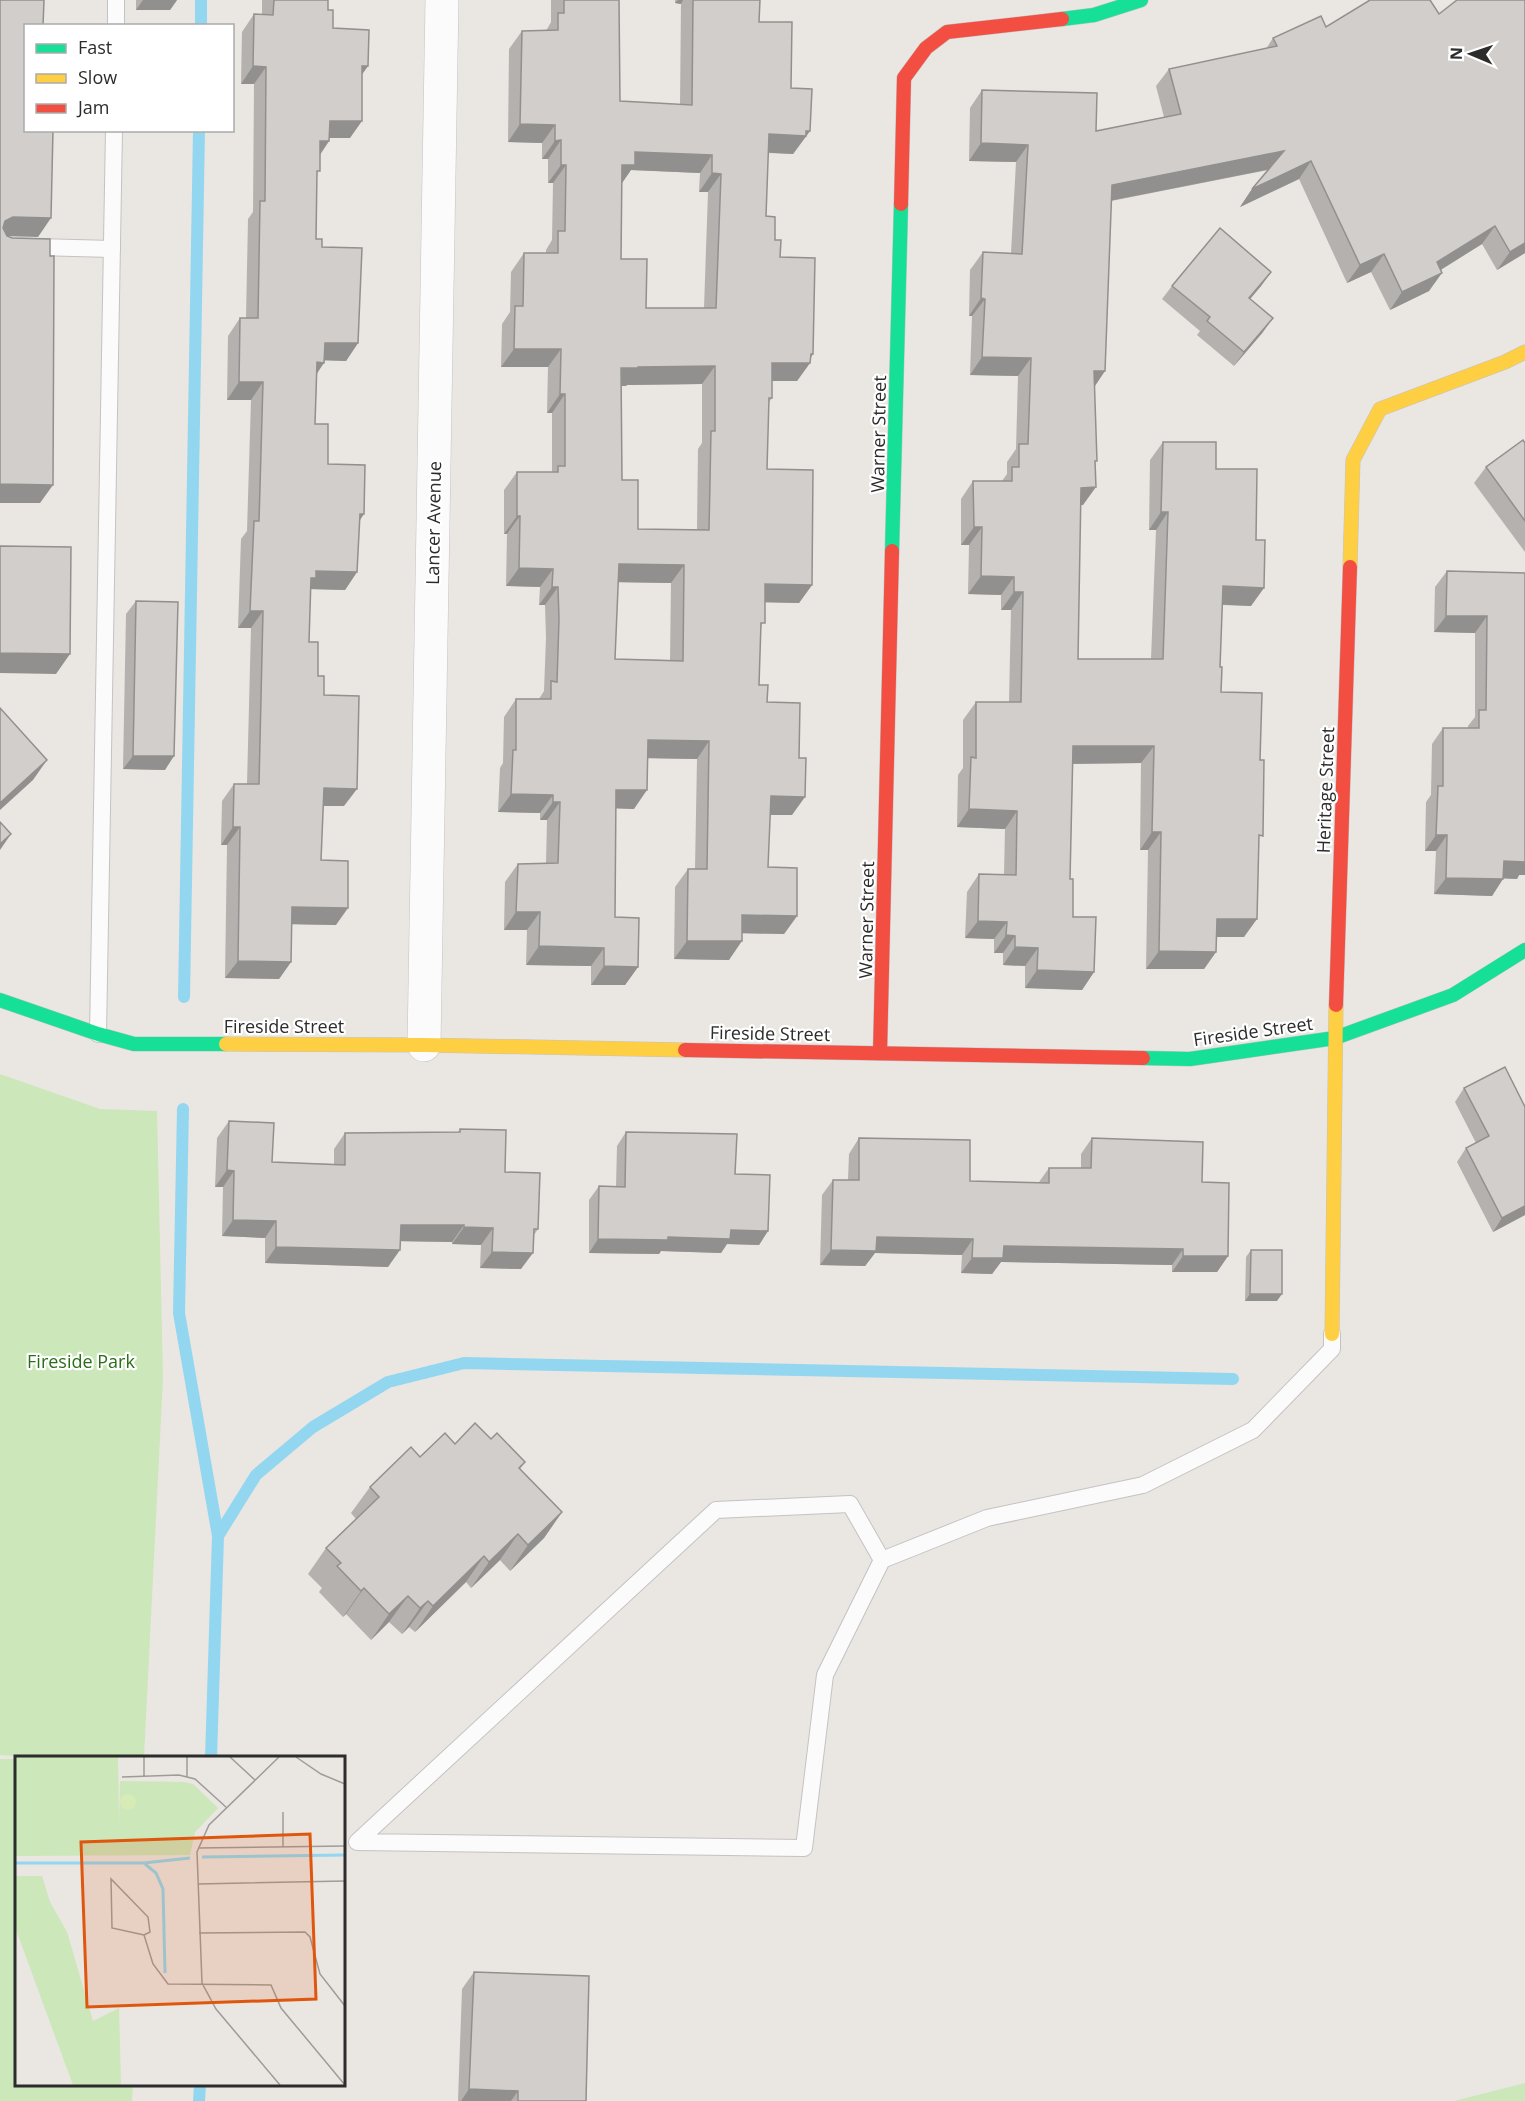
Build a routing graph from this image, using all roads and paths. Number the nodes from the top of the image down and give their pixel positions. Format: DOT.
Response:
graph roads {
  1 [pos="116,0"];
  2 [pos="442,0"];
  3 [pos="1141,0"];
  4 [pos="116,24"];
  5 [pos="114,132"];
  6 [pos="0,246"];
  7 [pos="112,249"];
  8 [pos="1525,352"];
  9 [pos="1525,950"];
  10 [pos="0,1000"];
  11 [pos="98,1034"];
  12 [pos="1335,1038"];
  13 [pos="424,1045"];
  14 [pos="880,1053"];
  15 [pos="1332,1334"];
  16 [pos="882,1560"];
  1 -- 4 [label="lane"];
  2 -- 13 [label="street, Lancer Avenue"];
  3 -- 14 [label="street, Warner Street"];
  5 -- 7 [label="lane"];
  6 -- 7 [label="lane"];
  7 -- 11 [label="lane"];
  8 -- 12 [label="street, Heritage Street"];
  9 -- 12 [label="street, Fireside Street"];
  10 -- 11 [label="street, Fireside Street"];
  11 -- 13 [label="street, Fireside Street"];
  12 -- 14 [label="street, Fireside Street"];
  12 -- 15 [label="street, Heritage Street"];
  13 -- 14 [label="street, Fireside Street"];
  15 -- 16 [label="lane"];
  16 -- 16 [label="lane"];
}
